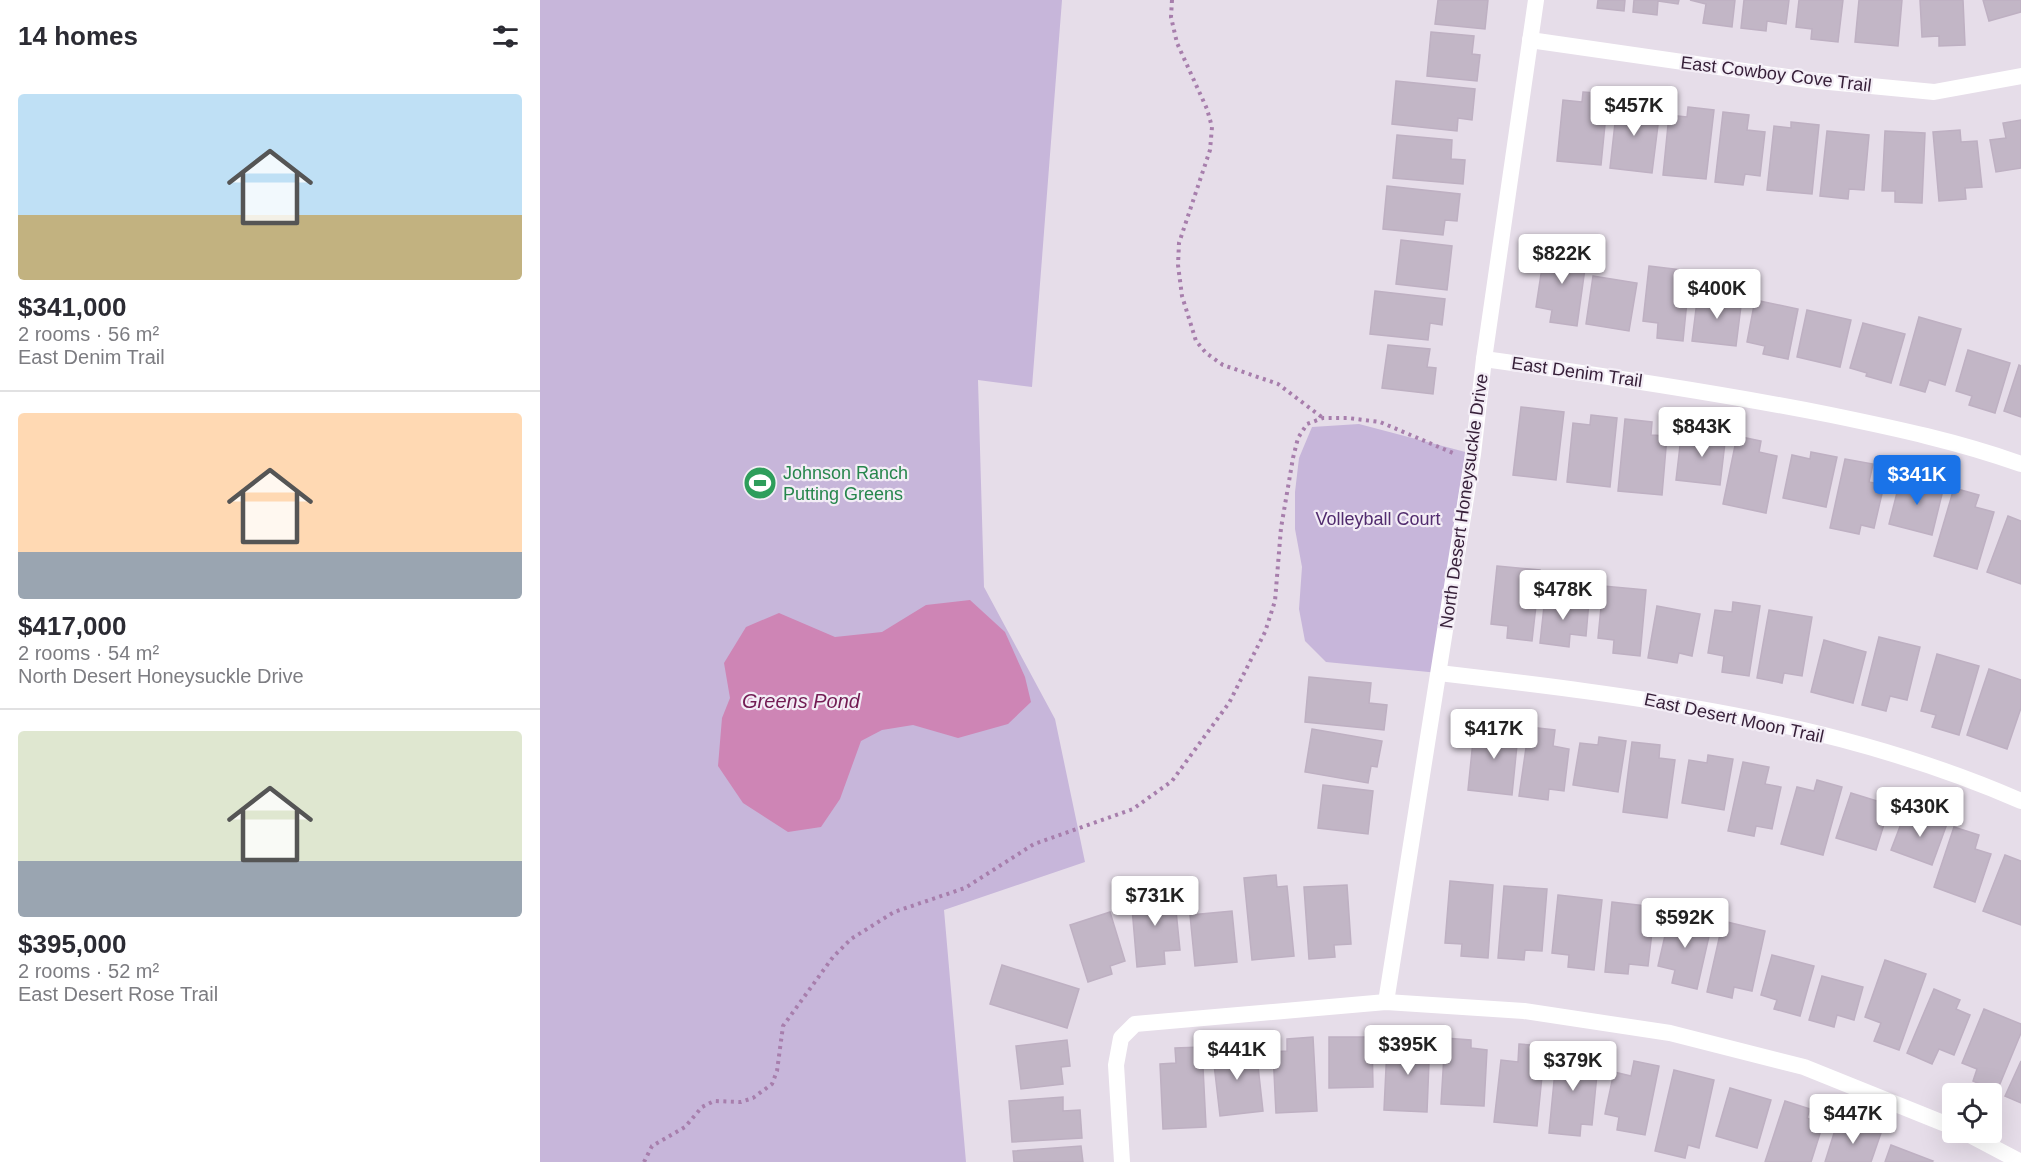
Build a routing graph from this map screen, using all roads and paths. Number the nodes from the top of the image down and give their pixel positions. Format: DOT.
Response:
graph roads {
  1 [pos="1172,0"];
  2 [pos="1536,0"];
  3 [pos="1530,40"];
  4 [pos="2021,76"];
  5 [pos="1484,359"];
  6 [pos="1323,418"];
  7 [pos="1473,454"];
  8 [pos="2021,464"];
  9 [pos="1438,673"];
  10 [pos="2021,801"];
  11 [pos="1386,1002"];
  12 [pos="1942,1123"];
  13 [pos="1985,1143"];
  14 [pos="644,1162"];
  15 [pos="1122,1162"];
  16 [pos="2021,1162"];
  1 -- 6 [label="path"];
  2 -- 3 [label="street, North Desert Honeysuckle Drive"];
  3 -- 4 [label="street, East Cowboy Cove Trail"];
  3 -- 5 [label="street, North Desert Honeysuckle Drive"];
  5 -- 7 [label="street, North Desert Honeysuckle Drive"];
  5 -- 8 [label="street, East Denim Trail"];
  6 -- 7 [label="path"];
  6 -- 14 [label="path"];
  7 -- 9 [label="street, North Desert Honeysuckle Drive"];
  9 -- 10 [label="street, East Desert Moon Trail"];
  9 -- 11 [label="street, North Desert Honeysuckle Drive"];
  11 -- 12 [label="street"];
  11 -- 15 [label="street"];
  13 -- 16 [label="street"];
}
